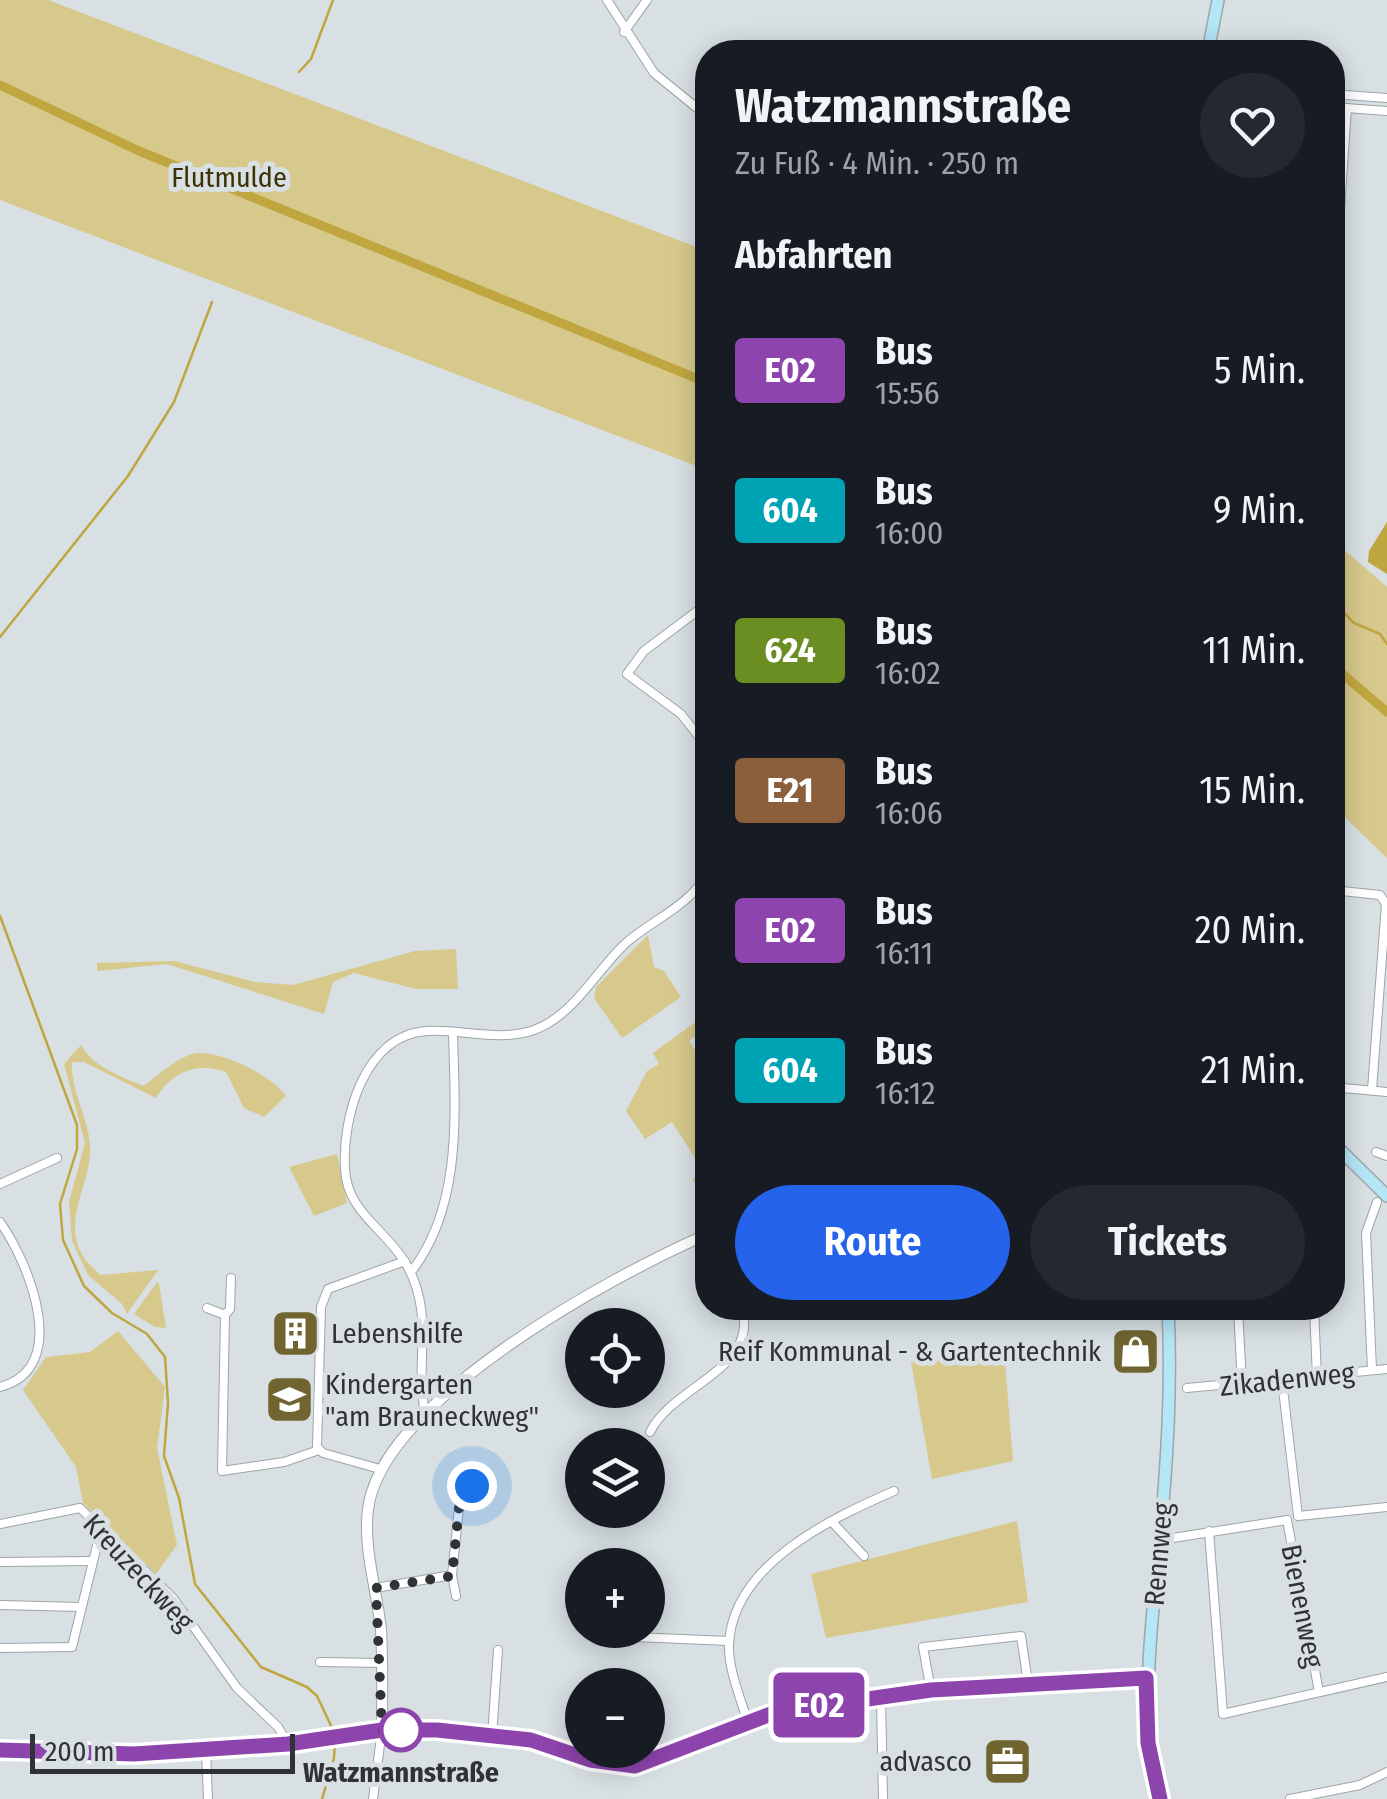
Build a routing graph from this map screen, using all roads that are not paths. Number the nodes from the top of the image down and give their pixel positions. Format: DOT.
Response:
graph roads {
  1 [pos="607,0"];
  2 [pos="647,0"];
  3 [pos="1218,0"];
  4 [pos="624,32"];
  5 [pos="1212,40"];
  6 [pos="1345,95"];
  7 [pos="1387,98"];
  8 [pos="1347,108"];
  9 [pos="695,109"];
  10 [pos="1387,111"];
  11 [pos="1345,137"];
  12 [pos="695,614"];
  13 [pos="695,732"];
  14 [pos="695,890"];
  15 [pos="1345,891"];
  16 [pos="453,1032"];
  17 [pos="1345,1088"];
  18 [pos="1372,1090"];
  19 [pos="1387,1092"];
  20 [pos="1376,1152"];
  21 [pos="1387,1156"];
  22 [pos="1345,1157"];
  23 [pos="56,1158"];
  24 [pos="0,1184"];
  25 [pos="1382,1199"];
  26 [pos="0,1222"];
  27 [pos="695,1240"];
  28 [pos="405,1261"];
  29 [pos="411,1272"];
  30 [pos="231,1278"];
  31 [pos="207,1308"];
  32 [pos="225,1315"];
  33 [pos="746,1320"];
  34 [pos="1168,1320"];
  35 [pos="1239,1320"];
  36 [pos="1315,1320"];
  37 [pos="1387,1368"];
  38 [pos="1372,1370"];
  39 [pos="1317,1377"];
  40 [pos="1282,1381"];
  41 [pos="1242,1385"];
  42 [pos="0,1388"];
  43 [pos="1187,1388"];
  44 [pos="424,1412"];
  45 [pos="653,1428"];
  46 [pos="318,1450"];
  47 [pos="380,1469"];
  48 [pos="483,1483"];
  49 [pos="894,1491"];
  50 [pos="1387,1506"];
  51 [pos="833,1523"];
  52 [pos="0,1524"];
  53 [pos="102,1530"];
  54 [pos="1210,1530"];
  55 [pos="1160,1540"];
  56 [pos="864,1556"];
  57 [pos="91,1561"];
  58 [pos="0,1562"];
  59 [pos="452,1576"];
  60 [pos="376,1588"];
  61 [pos="456,1596"];
  62 [pos="0,1606"];
  63 [pos="81,1606"];
  64 [pos="665,1638"];
  65 [pos="729,1641"];
  66 [pos="0,1648"];
  67 [pos="498,1650"];
  68 [pos="320,1662"];
  69 [pos="382,1664"];
  70 [pos="1387,1677"];
  71 [pos="1146,1678"];
  72 [pos="1028,1684"];
  73 [pos="931,1690"];
  74 [pos="1319,1692"];
  75 [pos="882,1698"];
  76 [pos="747,1720"];
  77 [pos="382,1730"];
  78 [pos="492,1736"];
  79 [pos="288,1744"];
  80 [pos="0,1750"];
  81 [pos="206,1750"];
  82 [pos="1387,1772"];
  83 [pos="208,1799"];
  84 [pos="373,1799"];
  85 [pos="883,1799"];
  86 [pos="1160,1799"];
  87 [pos="1290,1799"];
  1 -- 4 [label="street"];
  2 -- 4 [label="street"];
  3 -- 5 [label="main road"];
  4 -- 9 [label="street"];
  6 -- 7 [label="street"];
  8 -- 10 [label="street"];
  8 -- 11 [label="street"];
  12 -- 13 [label="street"];
  14 -- 16 [label="street"];
  15 -- 18 [label="street"];
  16 -- 28 [label="street"];
  16 -- 29 [label="street"];
  17 -- 18 [label="street"];
  18 -- 19 [label="street"];
  20 -- 21 [label="street"];
  22 -- 25 [label="main road"];
  23 -- 24 [label="street"];
  25 -- 38 [label="street"];
  26 -- 42 [label="street"];
  27 -- 44 [label="street"];
  28 -- 29 [label="street"];
  28 -- 46 [label="street"];
  29 -- 44 [label="street"];
  30 -- 32 [label="street"];
  31 -- 32 [label="street"];
  32 -- 46 [label="street"];
  33 -- 45 [label="street"];
  34 -- 55 [label="main road, Rennweg"];
  35 -- 41 [label="street"];
  36 -- 39 [label="street"];
  37 -- 38 [label="street, Zikadenweg"];
  38 -- 39 [label="street, Zikadenweg"];
  39 -- 40 [label="street, Zikadenweg"];
  40 -- 41 [label="street, Zikadenweg"];
  40 -- 50 [label="street"];
  41 -- 43 [label="street, Zikadenweg"];
  44 -- 47 [label="street"];
  46 -- 47 [label="street"];
  47 -- 60 [label="street"];
  48 -- 59 [label="street"];
  49 -- 51 [label="street"];
  51 -- 56 [label="street"];
  51 -- 65 [label="street"];
  52 -- 53 [label="street, Kreuzeckweg"];
  53 -- 57 [label="street"];
  53 -- 79 [label="street, Kreuzeckweg"];
  54 -- 55 [label="street"];
  54 -- 74 [label="street, Bienenweg"];
  54 -- 74 [label="street"];
  55 -- 71 [label="main road, Rennweg"];
  57 -- 58 [label="street"];
  57 -- 63 [label="street"];
  59 -- 60 [label="street"];
  59 -- 61 [label="street"];
  60 -- 69 [label="street"];
  62 -- 63 [label="street"];
  63 -- 66 [label="street"];
  64 -- 65 [label="street"];
  65 -- 76 [label="street"];
  67 -- 78 [label="street"];
  68 -- 69 [label="street"];
  69 -- 77 [label="street"];
  70 -- 74 [label="street"];
  71 -- 72 [label="street"];
  71 -- 86 [label="main road, Rennweg"];
  72 -- 73 [label="street"];
  72 -- 73 [label="street"];
  73 -- 75 [label="street"];
  75 -- 76 [label="street"];
  75 -- 85 [label="street"];
  76 -- 78 [label="street"];
  77 -- 78 [label="street"];
  77 -- 79 [label="street"];
  77 -- 84 [label="street"];
  79 -- 81 [label="street"];
  80 -- 81 [label="street"];
  81 -- 83 [label="street"];
  82 -- 87 [label="street"];
}
